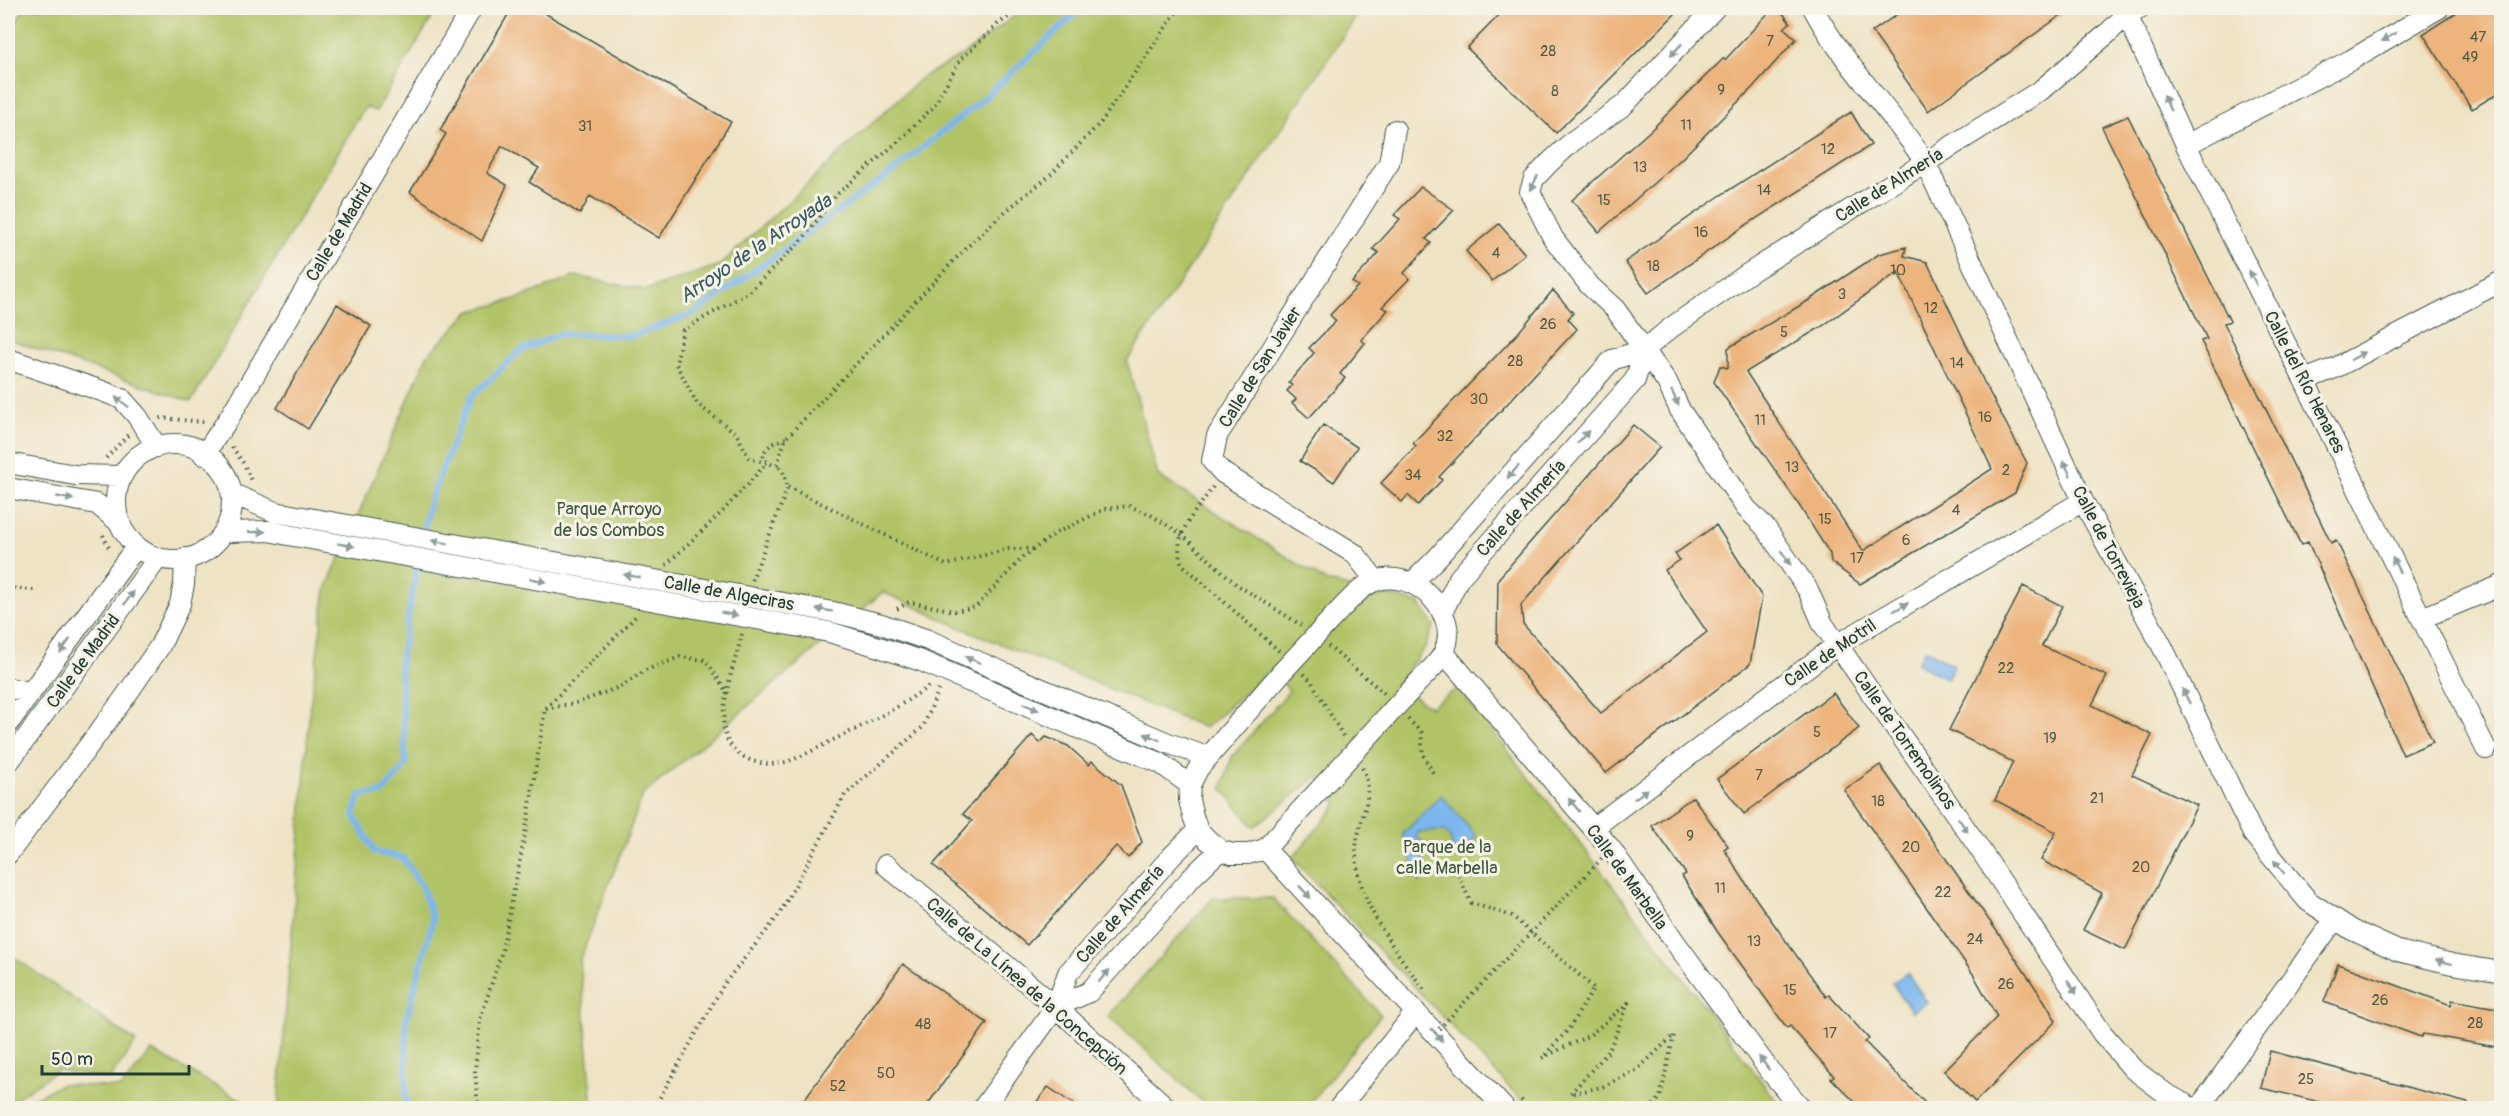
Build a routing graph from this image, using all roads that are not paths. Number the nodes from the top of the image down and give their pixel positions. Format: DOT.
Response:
graph roads {
  1 [pos="472,8"];
  2 [pos="1715,8"];
  3 [pos="1813,8"];
  4 [pos="2439,8"];
  5 [pos="2130,9"];
  6 [pos="1395,130"];
  7 [pos="2186,145"];
  8 [pos="1925,162"];
  9 [pos="2502,281"];
  10 [pos="1645,348"];
  11 [pos="8,359"];
  12 [pos="2304,380"];
  13 [pos="157,447"];
  14 [pos="204,455"];
  15 [pos="8,463"];
  16 [pos="121,476"];
  17 [pos="8,488"];
  18 [pos="233,494"];
  19 [pos="2083,501"];
  20 [pos="121,524"];
  21 [pos="225,532"];
  22 [pos="136,547"];
  23 [pos="158,558"];
  24 [pos="185,558"];
  25 [pos="1376,581"];
  26 [pos="1412,583"];
  27 [pos="2502,585"];
  28 [pos="1442,613"];
  29 [pos="2422,618"];
  30 [pos="1838,644"];
  31 [pos="1444,652"];
  32 [pos="8,688"];
  33 [pos="31,692"];
  34 [pos="8,724"];
  35 [pos="2486,749"];
  36 [pos="1207,757"];
  37 [pos="8,763"];
  38 [pos="1190,785"];
  39 [pos="1593,828"];
  40 [pos="1198,830"];
  41 [pos="1264,849"];
  42 [pos="1220,850"];
  43 [pos="8,854"];
  44 [pos="886,865"];
  45 [pos="2335,919"];
  46 [pos="2502,972"];
  47 [pos="1056,1008"];
  48 [pos="1416,1012"];
  49 [pos="984,1108"];
  50 [pos="1167,1108"];
  51 [pos="1340,1108"];
  52 [pos="1504,1108"];
  53 [pos="1801,1108"];
  54 [pos="2193,1108"];
  55 [pos="2199,1108"];
  1 -- 14 [label="street, Calle de Madrid"];
  2 -- 10 [label="street, Calle de Torremolinos, one-way"];
  3 -- 8 [label="street, Calle de Torrevieja"];
  4 -- 7 [label="street, one-way"];
  7 -- 5 [label="street, Calle del Río Henares, one-way"];
  5 -- 8 [label="street, Calle de Almería"];
  6 -- 25 [label="street, Calle de San Javier"];
  12 -- 7 [label="street, Calle del Río Henares, one-way"];
  8 -- 10 [label="street, Calle de Almería"];
  19 -- 8 [label="street, Calle de Torrevieja, one-way"];
  12 -- 9 [label="street, one-way"];
  10 -- 26 [label="street, Calle de Almería, one-way"];
  28 -- 10 [label="street, Calle de Almería, one-way"];
  10 -- 30 [label="street, Calle de Torremolinos, one-way"];
  13 -- 11 [label="street, one-way"];
  29 -- 12 [label="street, Calle del Río Henares, one-way"];
  13 -- 14 [label="street"];
  13 -- 16 [label="street"];
  14 -- 18 [label="street"];
  15 -- 16 [label="street"];
  16 -- 20 [label="street"];
  17 -- 20 [label="street, one-way"];
  18 -- 21 [label="street"];
  36 -- 18 [label="street, Calle de Algeciras, one-way, bridge"];
  30 -- 19 [label="street, Calle de Motril, one-way"];
  45 -- 19 [label="street, Calle de Torrevieja, one-way"];
  20 -- 22 [label="street"];
  21 -- 24 [label="street"];
  21 -- 38 [label="street, Calle de Algeciras, one-way, bridge"];
  22 -- 23 [label="street"];
  22 -- 33 [label="street, Calle de Madrid, one-way"];
  23 -- 24 [label="street"];
  37 -- 23 [label="street, Calle de Madrid, one-way"];
  24 -- 43 [label="street"];
  25 -- 26 [label="street"];
  25 -- 36 [label="street, bridge"];
  26 -- 28 [label="street"];
  27 -- 29 [label="street"];
  28 -- 31 [label="street"];
  29 -- 35 [label="street, Calle del Río Henares"];
  39 -- 30 [label="street, Calle de Motril, one-way"];
  30 -- 54 [label="street, Calle de Torremolinos, one-way"];
  39 -- 31 [label="street, Calle de Marbella, one-way"];
  31 -- 41 [label="street, bridge"];
  32 -- 33 [label="street"];
  33 -- 34 [label="street, Calle de Madrid"];
  36 -- 38 [label="street"];
  38 -- 40 [label="street"];
  53 -- 39 [label="street, Calle de Marbella, one-way"];
  40 -- 42 [label="street"];
  40 -- 47 [label="street, Calle de Almería"];
  41 -- 42 [label="street"];
  41 -- 48 [label="street, one-way"];
  47 -- 42 [label="street, Calle de Almería, one-way"];
  44 -- 47 [label="street, Calle de La Línea de la Concepción"];
  46 -- 45 [label="street, Calle de Torrevieja, one-way"];
  45 -- 55 [label="street"];
  47 -- 49 [label="street, Calle de Almería"];
  47 -- 50 [label="street, Calle de La Línea de la Concepción"];
  48 -- 51 [label="street"];
  48 -- 52 [label="street, one-way"];
}
